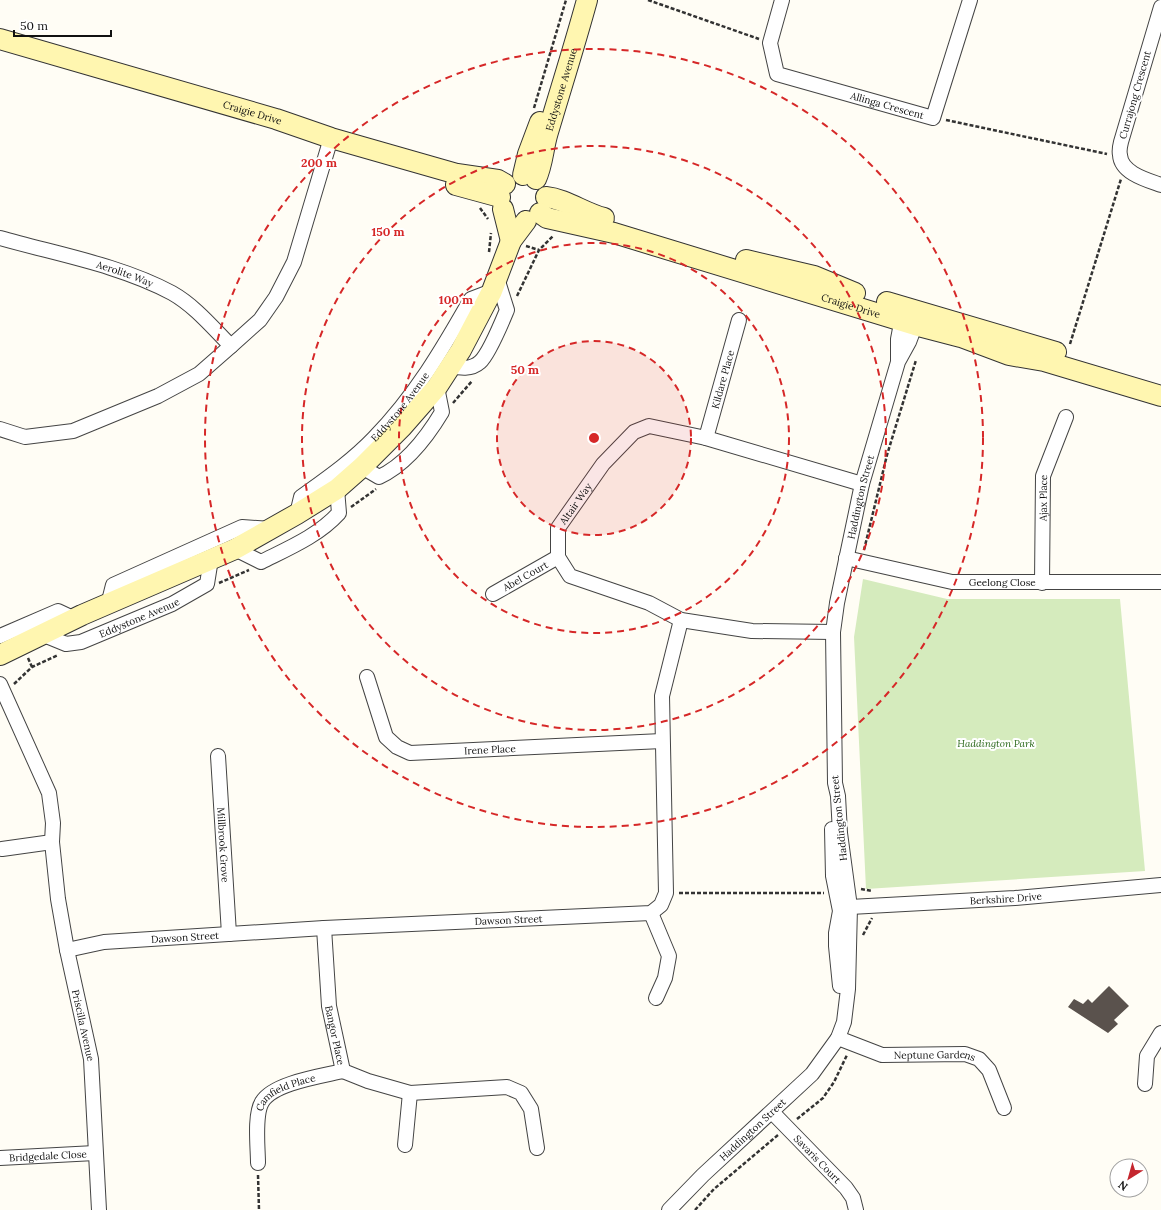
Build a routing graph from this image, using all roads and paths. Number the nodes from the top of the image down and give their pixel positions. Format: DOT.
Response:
graph roads {
  1 [pos="566,0"];
  2 [pos="575,0"];
  3 [pos="587,0"];
  4 [pos="648,0"];
  5 [pos="782,0"];
  6 [pos="970,0"];
  7 [pos="1161,7"];
  8 [pos="0,39"];
  9 [pos="770,43"];
  10 [pos="0,50"];
  11 [pos="533,111"];
  12 [pos="933,118"];
  13 [pos="329,142"];
  14 [pos="1120,156"];
  15 [pos="1127,168"];
  16 [pos="530,177"];
  17 [pos="1161,185"];
  18 [pos="493,202"];
  19 [pos="537,210"];
  20 [pos="491,226"];
  21 [pos="491,234"];
  22 [pos="556,234"];
  23 [pos="0,238"];
  24 [pos="511,241"];
  25 [pos="495,284"];
  26 [pos="508,310"];
  27 [pos="910,316"];
  28 [pos="739,320"];
  29 [pos="231,346"];
  30 [pos="1069,347"];
  31 [pos="480,362"];
  32 [pos="450,366"];
  33 [pos="1161,385"];
  34 [pos="437,387"];
  35 [pos="1161,396"];
  36 [pos="442,412"];
  37 [pos="1066,417"];
  38 [pos="0,429"];
  39 [pos="706,438"];
  40 [pos="362,467"];
  41 [pos="390,472"];
  42 [pos="862,484"];
  43 [pos="336,488"];
  44 [pos="339,513"];
  45 [pos="297,514"];
  46 [pos="271,529"];
  47 [pos="235,549"];
  48 [pos="558,557"];
  49 [pos="846,558"];
  50 [pos="211,559"];
  51 [pos="261,562"];
  52 [pos="1161,582"];
  53 [pos="1042,583"];
  54 [pos="207,584"];
  55 [pos="493,594"];
  56 [pos="108,605"];
  57 [pos="75,619"];
  58 [pos="681,620"];
  59 [pos="833,632"];
  60 [pos="44,635"];
  61 [pos="0,636"];
  62 [pos="81,642"];
  63 [pos="0,655"];
  64 [pos="367,677"];
  65 [pos="1,687"];
  66 [pos="662,741"];
  67 [pos="218,756"];
  68 [pos="835,783"];
  69 [pos="52,842"];
  70 [pos="2,849"];
  71 [pos="1161,885"];
  72 [pos="666,893"];
  73 [pos="837,893"];
  74 [pos="850,907"];
  75 [pos="651,913"];
  76 [pos="324,928"];
  77 [pos="229,934"];
  78 [pos="67,950"];
  79 [pos="656,998"];
  80 [pos="1161,1033"];
  81 [pos="838,1038"];
  82 [pos="829,1052"];
  83 [pos="343,1071"];
  84 [pos="1145,1084"];
  85 [pos="410,1093"];
  86 [pos="1004,1108"];
  87 [pos="773,1113"];
  88 [pos="405,1145"];
  89 [pos="536,1148"];
  90 [pos="95,1153"];
  91 [pos="0,1158"];
  92 [pos="258,1163"];
  93 [pos="99,1210"];
  94 [pos="259,1210"];
  95 [pos="669,1210"];
  96 [pos="856,1210"];
  1 -- 11 [label="path"];
  2 -- 16 [label="main road, Eddystone Avenue"];
  3 -- 16 [label="main road, Eddystone Avenue"];
  4 -- 9 [label="path"];
  5 -- 9 [label="street, Allinga Crescent"];
  6 -- 12 [label="street, Allinga Crescent"];
  7 -- 14 [label="street, Currajong Crescent"];
  8 -- 13 [label="main road, Craigie Drive"];
  9 -- 12 [label="street, Allinga Crescent"];
  10 -- 13 [label="main road, Craigie Drive"];
  12 -- 14 [label="path"];
  13 -- 18 [label="main road, Craigie Drive"];
  13 -- 29 [label="street"];
  14 -- 15 [label="street"];
  15 -- 17 [label="street"];
  15 -- 30 [label="path"];
  16 -- 18 [label="main road"];
  16 -- 19 [label="main road"];
  18 -- 19 [label="main road"];
  18 -- 24 [label="main road"];
  19 -- 24 [label="main road, Eddystone Avenue"];
  19 -- 27 [label="main road, Craigie Drive"];
  20 -- 21 [label="path"];
  22 -- 26 [label="path"];
  23 -- 29 [label="street, Aerolite Way"];
  24 -- 25 [label="main road, Eddystone Avenue"];
  25 -- 26 [label="street"];
  25 -- 32 [label="main road, Eddystone Avenue"];
  25 -- 45 [label="street, Eddystone Avenue"];
  26 -- 31 [label="street"];
  27 -- 33 [label="main road, Craigie Drive"];
  27 -- 35 [label="main road, Craigie Drive"];
  27 -- 42 [label="street, Haddington Street"];
  28 -- 39 [label="street, Kildare Place"];
  29 -- 38 [label="street"];
  31 -- 32 [label="street"];
  31 -- 36 [label="path"];
  32 -- 34 [label="main road, Eddystone Avenue"];
  34 -- 36 [label="street, Eddystone Avenue"];
  34 -- 40 [label="main road, Eddystone Avenue"];
  36 -- 41 [label="street"];
  37 -- 53 [label="street, Ajax Place"];
  39 -- 42 [label="street, Altair Way"];
  39 -- 48 [label="street, Altair Way"];
  40 -- 41 [label="street"];
  40 -- 43 [label="main road, Eddystone Avenue"];
  41 -- 44 [label="path"];
  42 -- 49 [label="street, Haddington Street"];
  43 -- 44 [label="street"];
  43 -- 45 [label="main road, Eddystone Avenue"];
  44 -- 51 [label="street"];
  45 -- 46 [label="main road, Eddystone Avenue"];
  46 -- 47 [label="main road, Eddystone Avenue"];
  46 -- 56 [label="street"];
  47 -- 50 [label="main road, Eddystone Avenue"];
  47 -- 51 [label="street"];
  48 -- 55 [label="street, Abel Court"];
  48 -- 58 [label="street"];
  49 -- 53 [label="street, Geelong Close"];
  49 -- 59 [label="street, Haddington Street"];
  50 -- 54 [label="street"];
  50 -- 56 [label="main road, Eddystone Avenue"];
  51 -- 54 [label="path"];
  52 -- 53 [label="street, Geelong Close"];
  54 -- 62 [label="street, Eddystone Avenue"];
  56 -- 57 [label="main road, Eddystone Avenue"];
  57 -- 60 [label="main road, Eddystone Avenue"];
  57 -- 61 [label="street"];
  58 -- 59 [label="street"];
  58 -- 66 [label="street"];
  59 -- 68 [label="street, Haddington Street"];
  60 -- 62 [label="street, Eddystone Avenue"];
  60 -- 63 [label="main road, Eddystone Avenue"];
  62 -- 65 [label="path"];
  64 -- 66 [label="street, Irene Place"];
  65 -- 69 [label="street, Priscilla Avenue"];
  66 -- 72 [label="street"];
  67 -- 77 [label="street, Millbrook Grove"];
  68 -- 73 [label="street"];
  68 -- 74 [label="street, Haddington Street"];
  69 -- 70 [label="street"];
  69 -- 78 [label="street, Priscilla Avenue"];
  71 -- 74 [label="street, Berkshire Drive"];
  72 -- 73 [label="path"];
  72 -- 75 [label="street"];
  73 -- 82 [label="street"];
  74 -- 81 [label="street, Haddington Street"];
  75 -- 76 [label="street, Dawson Street"];
  75 -- 79 [label="street"];
  76 -- 77 [label="street, Dawson Street"];
  76 -- 83 [label="street, Bangor Place"];
  77 -- 78 [label="street, Dawson Street"];
  78 -- 90 [label="street, Priscilla Avenue"];
  80 -- 84 [label="street"];
  81 -- 82 [label="street, Haddington Street"];
  81 -- 86 [label="street, Neptune Gardens"];
  82 -- 87 [label="street, Haddington Street"];
  83 -- 85 [label="street, Bangor Place"];
  83 -- 92 [label="street, Camfield Place"];
  85 -- 88 [label="street"];
  85 -- 89 [label="street, Bangor Place"];
  87 -- 95 [label="street, Haddington Street"];
  87 -- 96 [label="street, Savaris Court"];
  90 -- 91 [label="street, Bridgedale Close"];
  90 -- 93 [label="street, Priscilla Avenue"];
  92 -- 94 [label="path"];
}
